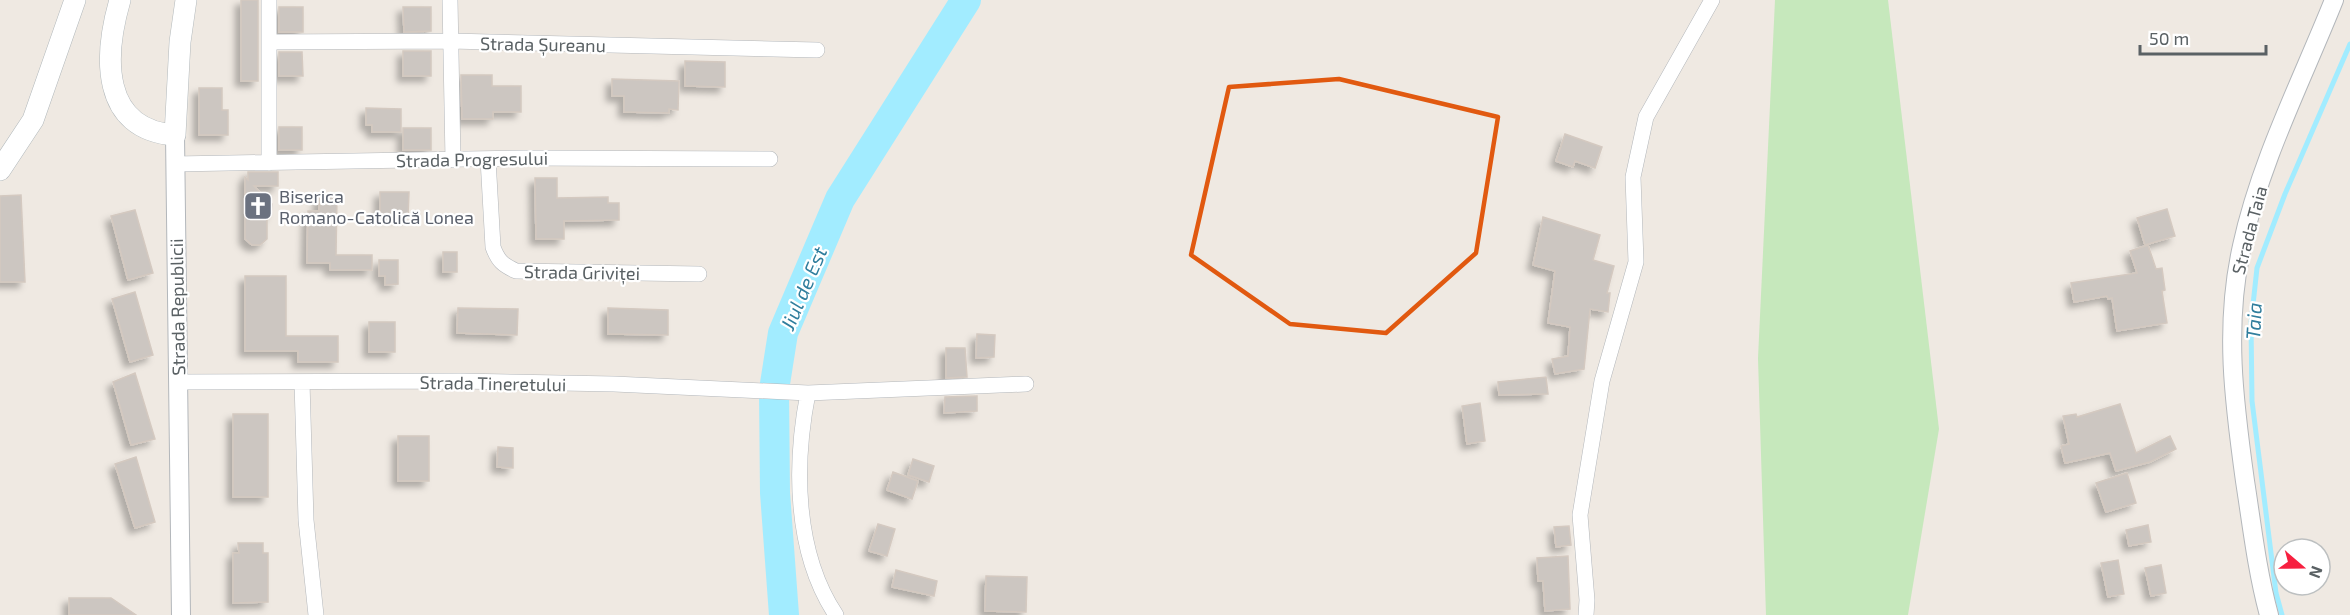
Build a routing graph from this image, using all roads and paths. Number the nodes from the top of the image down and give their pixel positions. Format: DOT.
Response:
graph roads {
  1 [pos="75,0"];
  2 [pos="120,0"];
  3 [pos="186,0"];
  4 [pos="269,0"];
  5 [pos="450,0"];
  6 [pos="1712,0"];
  7 [pos="2334,0"];
  8 [pos="451,41"];
  9 [pos="270,42"];
  10 [pos="817,50"];
  11 [pos="175,135"];
  12 [pos="488,159"];
  13 [pos="770,159"];
  14 [pos="453,160"];
  15 [pos="269,163"];
  16 [pos="175,164"];
  17 [pos="0,170"];
  18 [pos="699,274"];
  19 [pos="178,382"];
  20 [pos="302,382"];
  21 [pos="1026,384"];
  22 [pos="802,392"];
  23 [pos="181,615"];
  24 [pos="316,615"];
  25 [pos="836,615"];
  26 [pos="1586,615"];
  27 [pos="2269,615"];
  1 -- 17 [label="main road"];
  2 -- 11 [label="main road"];
  3 -- 11 [label="main road, Strada Republicii"];
  4 -- 9 [label="street"];
  5 -- 8 [label="street"];
  6 -- 26 [label="street"];
  7 -- 27 [label="street, Strada Taia"];
  8 -- 9 [label="street, Strada Șureanu"];
  8 -- 10 [label="street, Strada Șureanu"];
  8 -- 14 [label="street"];
  9 -- 15 [label="street"];
  11 -- 16 [label="street, Strada Republicii"];
  12 -- 13 [label="street, Strada Progresului"];
  12 -- 14 [label="street, Strada Progresului"];
  12 -- 18 [label="street, Strada Griviței"];
  14 -- 15 [label="street, Strada Progresului"];
  15 -- 16 [label="street, Strada Progresului"];
  16 -- 19 [label="street, Strada Republicii"];
  19 -- 20 [label="street, Strada Tineretului"];
  19 -- 23 [label="street, Strada Republicii"];
  20 -- 22 [label="street, Strada Tineretului"];
  20 -- 24 [label="street"];
  21 -- 22 [label="street, Strada Tineretului"];
  22 -- 25 [label="street"];
}
